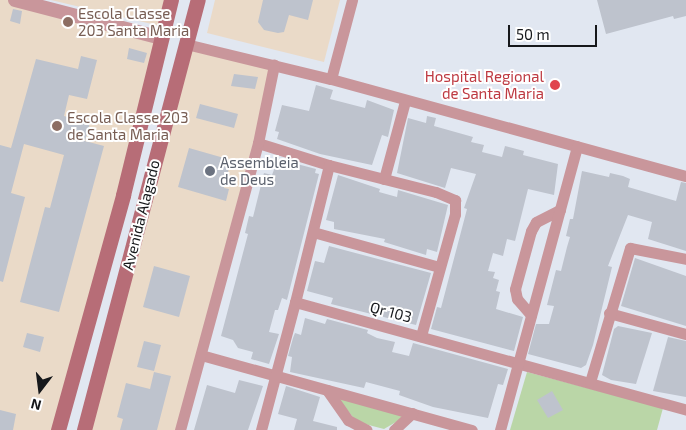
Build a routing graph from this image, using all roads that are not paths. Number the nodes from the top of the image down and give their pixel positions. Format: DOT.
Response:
graph roads {
  1 [pos="15,0"];
  2 [pos="172,0"];
  3 [pos="198,0"];
  4 [pos="352,0"];
  5 [pos="30,2"];
  6 [pos="161,38"];
  7 [pos="186,44"];
  8 [pos="274,65"];
  9 [pos="332,79"];
  10 [pos="147,91"];
  11 [pos="405,101"];
  12 [pos="258,143"];
  13 [pos="577,146"];
  14 [pos="329,165"];
  15 [pos="686,176"];
  16 [pos="149,178"];
  17 [pos="384,179"];
  18 [pos="123,195"];
  19 [pos="560,210"];
  20 [pos="313,232"];
  21 [pos="686,259"];
  22 [pos="439,266"];
  23 [pos="127,271"];
  24 [pos="295,302"];
  25 [pos="610,313"];
  26 [pos="531,315"];
  27 [pos="686,334"];
  28 [pos="421,336"];
  29 [pos="200,355"];
  30 [pos="518,362"];
  31 [pos="276,375"];
  32 [pos="590,382"];
  33 [pos="327,390"];
  34 [pos="686,410"];
  35 [pos="412,414"];
  36 [pos="58,430"];
  37 [pos="84,430"];
  38 [pos="180,430"];
  39 [pos="261,430"];
  40 [pos="367,430"];
  41 [pos="394,430"];
  42 [pos="472,430"];
  43 [pos="500,430"];
  1 -- 5 [label="street"];
  2 -- 6 [label="main road, Avenida Alagado"];
  3 -- 7 [label="main road, Avenida Alagado"];
  4 -- 9 [label="street"];
  5 -- 6 [label="street"];
  6 -- 10 [label="main road, Avenida Alagado"];
  7 -- 8 [label="street"];
  7 -- 16 [label="main road, Avenida Alagado"];
  8 -- 9 [label="street"];
  8 -- 12 [label="street"];
  9 -- 11 [label="street"];
  10 -- 16 [label="main road"];
  10 -- 18 [label="main road, Avenida Alagado"];
  11 -- 13 [label="street"];
  11 -- 17 [label="street"];
  12 -- 14 [label="street"];
  12 -- 29 [label="street"];
  13 -- 15 [label="street"];
  13 -- 19 [label="street"];
  14 -- 17 [label="street"];
  14 -- 20 [label="street"];
  16 -- 23 [label="main road, Avenida Alagado"];
  17 -- 22 [label="street"];
  18 -- 23 [label="main road"];
  18 -- 36 [label="main road, Avenida Alagado"];
  19 -- 26 [label="street"];
  19 -- 26 [label="street"];
  20 -- 22 [label="street"];
  20 -- 24 [label="street"];
  21 -- 25 [label="street"];
  22 -- 28 [label="street"];
  23 -- 37 [label="main road, Avenida Alagado"];
  24 -- 28 [label="street, Qr 103"];
  24 -- 31 [label="street"];
  25 -- 27 [label="street"];
  25 -- 32 [label="street"];
  26 -- 30 [label="street"];
  28 -- 30 [label="street, Qr 103"];
  29 -- 31 [label="street"];
  29 -- 38 [label="street"];
  30 -- 32 [label="street, Qr 103"];
  30 -- 43 [label="street"];
  31 -- 33 [label="street"];
  31 -- 39 [label="street"];
  32 -- 34 [label="street, Qr 103"];
  33 -- 35 [label="street"];
  33 -- 40 [label="street"];
  35 -- 41 [label="street"];
  35 -- 42 [label="street"];
}
